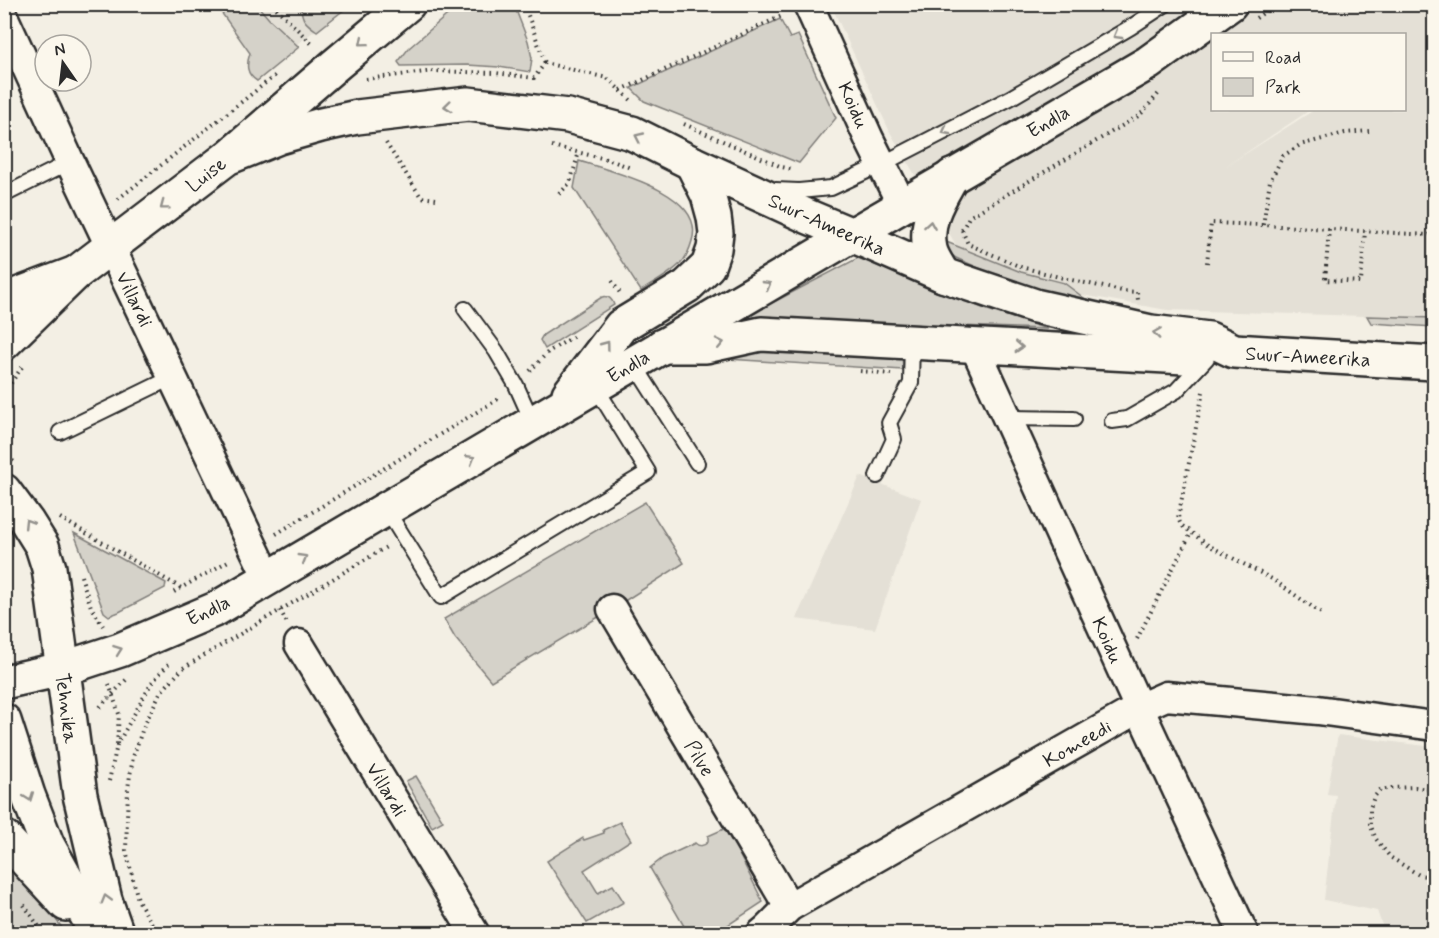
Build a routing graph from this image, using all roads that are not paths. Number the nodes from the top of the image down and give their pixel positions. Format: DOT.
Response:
graph roads {
  1 [pos="408,4"];
  2 [pos="1166,4"];
  3 [pos="1230,4"];
  4 [pos="797,10"];
  5 [pos="4,18"];
  6 [pos="227,158"];
  7 [pos="70,162"];
  8 [pos="692,163"];
  9 [pos="882,164"];
  10 [pos="952,176"];
  11 [pos="746,188"];
  12 [pos="4,195"];
  13 [pos="902,205"];
  14 [pos="852,234"];
  15 [pos="111,247"];
  16 [pos="76,273"];
  17 [pos="943,275"];
  18 [pos="4,300"];
  19 [pos="465,309"];
  20 [pos="912,341"];
  21 [pos="974,345"];
  22 [pos="662,346"];
  23 [pos="14,355"];
  24 [pos="1220,355"];
  25 [pos="633,363"];
  26 [pos="1434,363"];
  27 [pos="173,377"];
  28 [pos="595,386"];
  29 [pos="546,415"];
  30 [pos="1008,418"];
  31 [pos="1074,419"];
  32 [pos="1112,421"];
  33 [pos="60,432"];
  34 [pos="697,464"];
  35 [pos="877,476"];
  36 [pos="4,491"];
  37 [pos="386,509"];
  38 [pos="4,531"];
  39 [pos="268,578"];
  40 [pos="612,609"];
  41 [pos="56,618"];
  42 [pos="298,644"];
  43 [pos="62,669"];
  44 [pos="4,682"];
  45 [pos="1139,708"];
  46 [pos="4,721"];
  47 [pos="1434,726"];
  48 [pos="4,837"];
  49 [pos="789,907"];
  50 [pos="766,932"];
  51 [pos="96,933"];
  52 [pos="117,933"];
  53 [pos="475,933"];
  54 [pos="1244,933"];
  1 -- 6 [label="main road, Luise, one-way"];
  2 -- 9 [label="lane, Endla, one-way"];
  3 -- 10 [label="main road, Endla"];
  4 -- 9 [label="street, Koidu"];
  5 -- 7 [label="street, Villardi"];
  8 -- 6 [label="main road, Suur-Ameerika, one-way"];
  6 -- 15 [label="main road, Luise, one-way"];
  7 -- 12 [label="lane"];
  7 -- 15 [label="street, Villardi"];
  8 -- 11 [label="main road, Suur-Ameerika"];
  29 -- 8 [label="main road, one-way"];
  9 -- 11 [label="lane, Endla"];
  9 -- 13 [label="street, Koidu"];
  10 -- 13 [label="main road, Endla"];
  17 -- 10 [label="main road, one-way"];
  11 -- 14 [label="main road, Suur-Ameerika"];
  13 -- 14 [label="main road, Endla"];
  14 -- 17 [label="main road, Suur-Ameerika"];
  22 -- 14 [label="main road, Endla, one-way"];
  15 -- 16 [label="main road, Luise"];
  15 -- 27 [label="street, Villardi"];
  16 -- 18 [label="main road"];
  16 -- 23 [label="main road, Luise"];
  24 -- 17 [label="main road, Suur-Ameerika, one-way"];
  19 -- 29 [label="lane"];
  20 -- 21 [label="main road"];
  22 -- 20 [label="main road, one-way"];
  20 -- 35 [label="lane"];
  21 -- 24 [label="main road, one-way"];
  21 -- 30 [label="street, Koidu"];
  22 -- 25 [label="main road, Endla"];
  24 -- 26 [label="main road, Suur-Ameerika"];
  24 -- 32 [label="lane"];
  25 -- 28 [label="main road, Endla"];
  25 -- 34 [label="lane"];
  27 -- 33 [label="lane"];
  27 -- 39 [label="street, Villardi"];
  28 -- 29 [label="main road, Endla"];
  28 -- 37 [label="lane"];
  37 -- 29 [label="main road, Endla, one-way"];
  30 -- 31 [label="lane"];
  30 -- 45 [label="street, Koidu"];
  41 -- 36 [label="main road, Tehnika, one-way"];
  39 -- 37 [label="main road, Endla, one-way"];
  38 -- 41 [label="main road"];
  43 -- 39 [label="main road, Endla, one-way"];
  40 -- 49 [label="street, Pilve"];
  41 -- 43 [label="main road, Tehnika"];
  42 -- 53 [label="street, Villardi"];
  43 -- 44 [label="main road, Endla"];
  52 -- 43 [label="main road, Tehnika, one-way"];
  45 -- 47 [label="street, Komeedi"];
  45 -- 49 [label="street, Komeedi"];
  45 -- 54 [label="street, Koidu"];
  46 -- 51 [label="main road, one-way"];
  48 -- 51 [label="main road"];
  49 -- 50 [label="street, Komeedi"];
}
